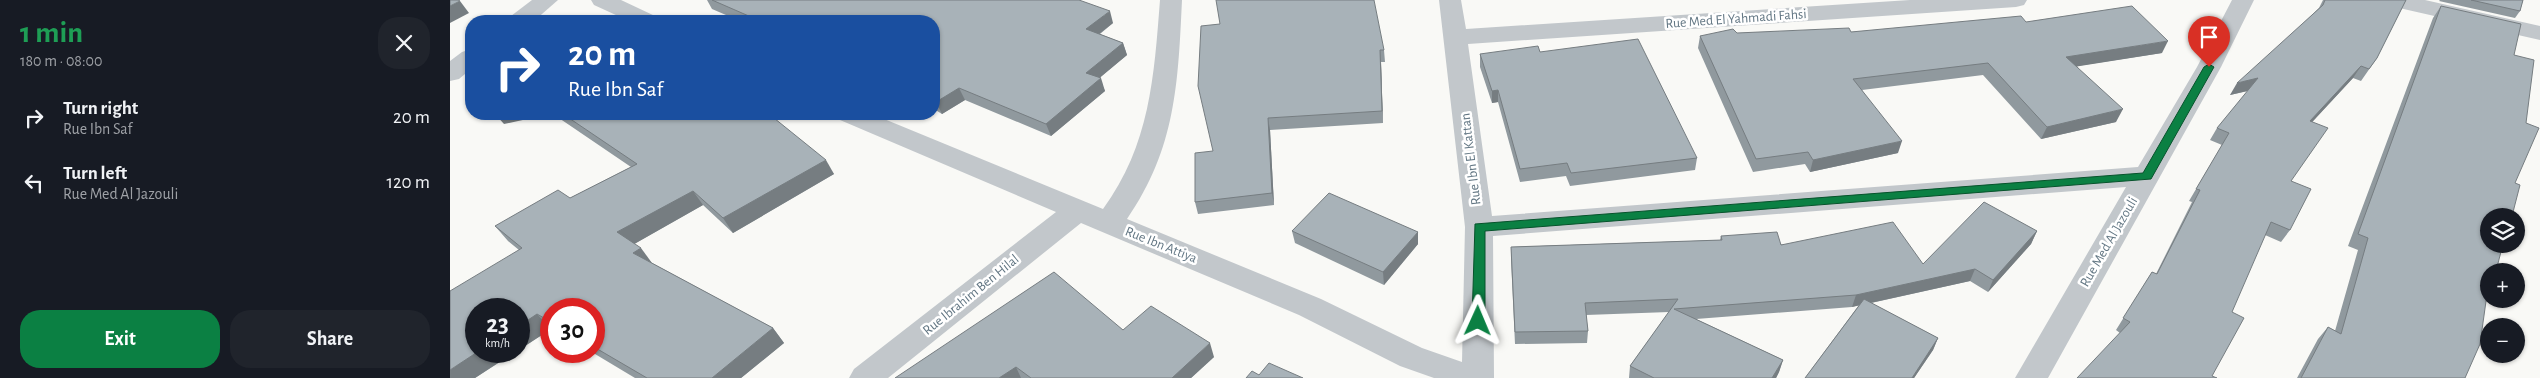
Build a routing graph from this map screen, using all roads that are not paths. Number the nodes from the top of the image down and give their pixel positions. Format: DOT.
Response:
graph roads {
  1 [pos="547,0"];
  2 [pos="602,0"];
  3 [pos="1171,0"];
  4 [pos="1450,0"];
  5 [pos="2016,0"];
  6 [pos="2243,0"];
  7 [pos="2394,0"];
  8 [pos="527,15"];
  9 [pos="634,15"];
  10 [pos="2540,33"];
  11 [pos="1456,37"];
  12 [pos="465,62"];
  13 [pos="450,73"];
  14 [pos="863,120"];
  15 [pos="2147,176"];
  16 [pos="1077,210"];
  17 [pos="1108,224"];
  18 [pos="1479,227"];
  19 [pos="865,378"];
  20 [pos="1472,378"];
  21 [pos="1478,378"];
  22 [pos="2031,378"];
  1 -- 8 [label="street"];
  2 -- 9 [label="street"];
  3 -- 17 [label="street"];
  4 -- 11 [label="street, Rue Ibn El Kattan"];
  5 -- 11 [label="street, Rue Med El Yahmadi Fahsi"];
  6 -- 15 [label="street, Rue Med Al Jazouli"];
  7 -- 10 [label="street"];
  11 -- 18 [label="street, Rue Ibn El Kattan"];
  12 -- 13 [label="street"];
  14 -- 16 [label="street, Rue Ibn Attiya"];
  15 -- 18 [label="street"];
  15 -- 22 [label="street, Rue Med Al Jazouli"];
  16 -- 17 [label="street, Rue Ibn Attiya"];
  16 -- 19 [label="street, Rue Ibrahim Ben Hilal"];
  17 -- 20 [label="street, Rue Ibn Attiya"];
  18 -- 21 [label="street, Rue Ibn El Kattan"];
}
